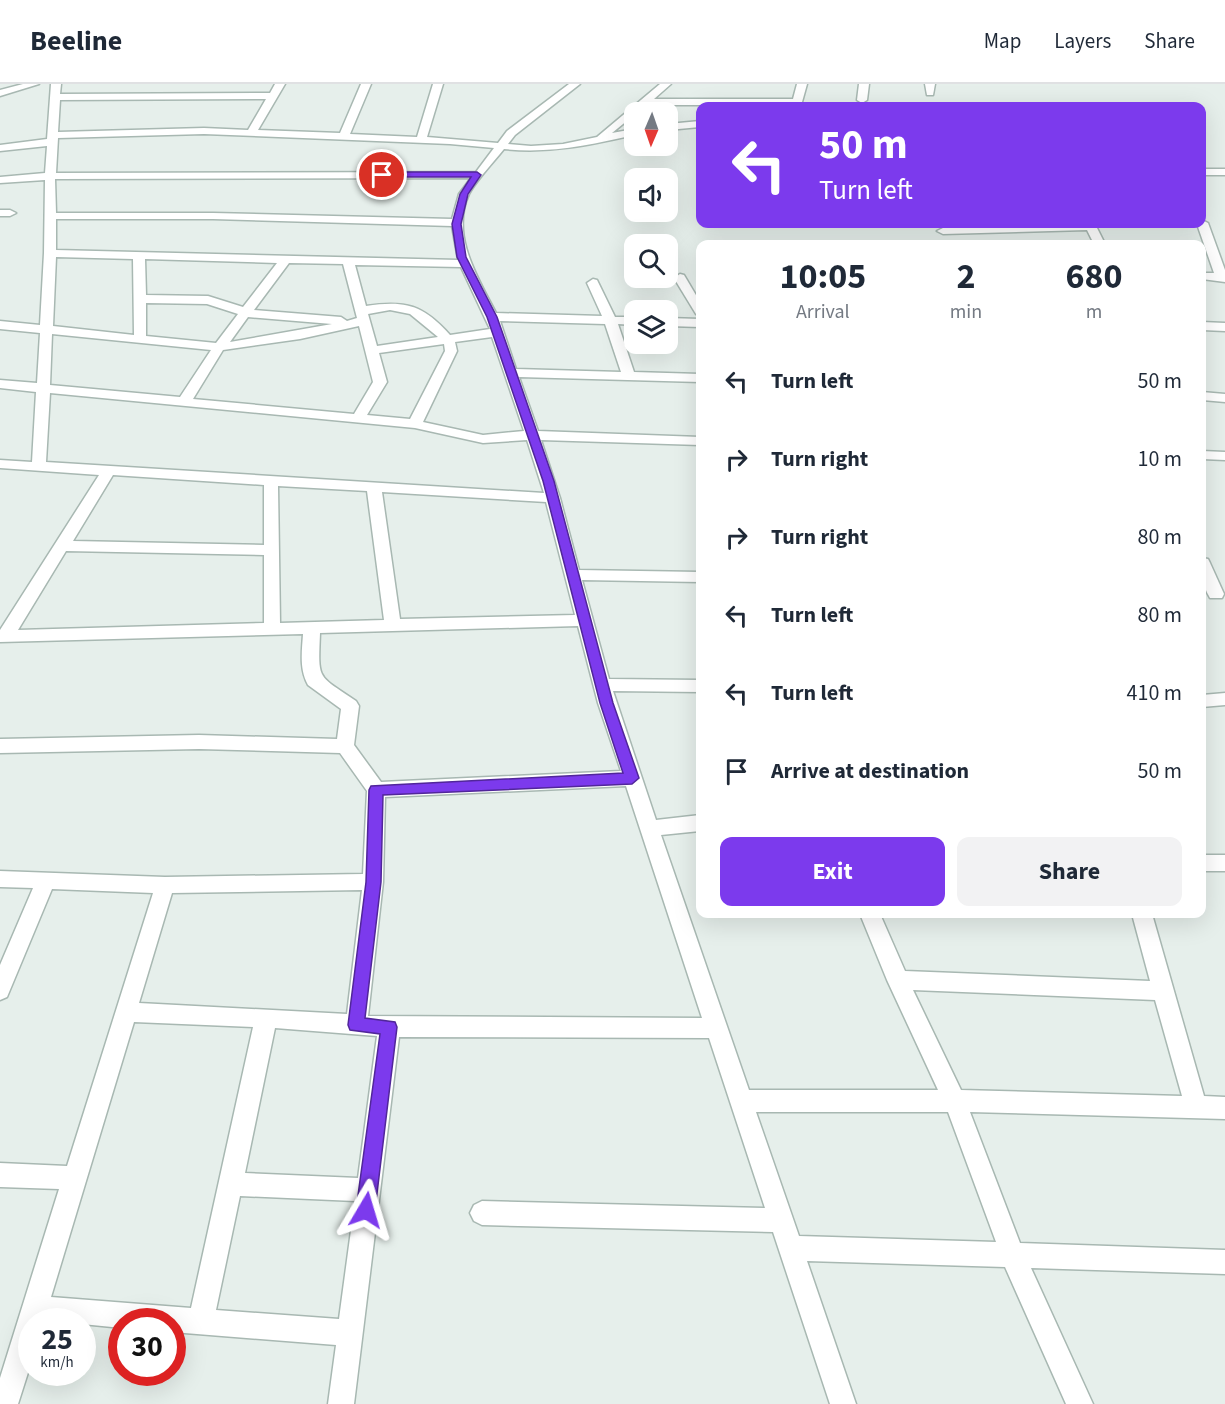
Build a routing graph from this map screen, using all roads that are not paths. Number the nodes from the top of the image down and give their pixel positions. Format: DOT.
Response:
graph roads {
  1 [pos="34,84"];
  2 [pos="56,84"];
  3 [pos="280,84"];
  4 [pos="366,84"];
  5 [pos="438,84"];
  6 [pos="574,84"];
  7 [pos="666,84"];
  8 [pos="801,84"];
  9 [pos="864,84"];
  10 [pos="0,93"];
  11 [pos="272,96"];
  12 [pos="55,97"];
  13 [pos="862,100"];
  14 [pos="646,102"];
  15 [pos="678,102"];
  16 [pos="797,102"];
  17 [pos="696,103"];
  18 [pos="624,120"];
  19 [pos="696,124"];
  20 [pos="678,127"];
  21 [pos="251,133"];
  22 [pos="624,134"];
  23 [pos="344,137"];
  24 [pos="601,138"];
  25 [pos="52,139"];
  26 [pos="421,140"];
  27 [pos="500,145"];
  28 [pos="0,148"];
  29 [pos="1206,172"];
  30 [pos="1225,172"];
  31 [pos="477,175"];
  32 [pos="50,176"];
  33 [pos="0,180"];
  34 [pos="50,216"];
  35 [pos="457,224"];
  36 [pos="1203,228"];
  37 [pos="1207,240"];
  38 [pos="1225,241"];
  39 [pos="50,253"];
  40 [pos="139,256"];
  41 [pos="286,260"];
  42 [pos="348,261"];
  43 [pos="465,264"];
  44 [pos="1206,276"];
  45 [pos="680,278"];
  46 [pos="1224,278"];
  47 [pos="593,284"];
  48 [pos="140,298"];
  49 [pos="696,304"];
  50 [pos="247,313"];
  51 [pos="361,318"];
  52 [pos="610,320"];
  53 [pos="624,321"];
  54 [pos="678,322"];
  55 [pos="696,323"];
  56 [pos="0,325"];
  57 [pos="495,325"];
  58 [pos="1206,326"];
  59 [pos="1225,327"];
  60 [pos="46,330"];
  61 [pos="447,339"];
  62 [pos="141,340"];
  63 [pos="219,347"];
  64 [pos="372,350"];
  65 [pos="511,373"];
  66 [pos="629,376"];
  67 [pos="696,378"];
  68 [pos="0,384"];
  69 [pos="44,388"];
  70 [pos="1206,396"];
  71 [pos="1225,398"];
  72 [pos="184,402"];
  73 [pos="357,418"];
  74 [pos="415,424"];
  75 [pos="531,435"];
  76 [pos="696,441"];
  77 [pos="1206,455"];
  78 [pos="1225,456"];
  79 [pos="0,464"];
  80 [pos="39,466"];
  81 [pos="109,470"];
  82 [pos="271,481"];
  83 [pos="374,487"];
  84 [pos="553,498"];
  85 [pos="62,546"];
  86 [pos="272,550"];
  87 [pos="1206,573"];
  88 [pos="573,575"];
  89 [pos="696,577"];
  90 [pos="1214,594"];
  91 [pos="585,620"];
  92 [pos="393,625"];
  93 [pos="312,628"];
  94 [pos="272,629"];
  95 [pos="3,636"];
  96 [pos="602,685"];
  97 [pos="696,686"];
  98 [pos="1225,699"];
  99 [pos="1206,701"];
  100 [pos="0,746"];
  101 [pos="345,746"];
  102 [pos="632,778"];
  103 [pos="376,790"];
  104 [pos="696,824"];
  105 [pos="649,829"];
  106 [pos="1225,863"];
  107 [pos="1206,864"];
  108 [pos="0,879"];
  109 [pos="46,880"];
  110 [pos="373,882"];
  111 [pos="165,885"];
  112 [pos="872,918"];
  113 [pos="1143,918"];
  114 [pos="898,980"];
  115 [pos="0,990"];
  116 [pos="1164,992"];
  117 [pos="125,1012"];
  118 [pos="266,1018"];
  119 [pos="356,1025"];
  120 [pos="389,1027"];
  121 [pos="716,1028"];
  122 [pos="740,1101"];
  123 [pos="955,1101"];
  124 [pos="1196,1107"];
  125 [pos="1225,1108"];
  126 [pos="0,1175"];
  127 [pos="75,1178"];
  128 [pos="231,1184"];
  129 [pos="368,1190"];
  130 [pos="482,1213"];
  131 [pos="781,1220"];
  132 [pos="790,1248"];
  133 [pos="1013,1256"];
  134 [pos="1225,1262"];
  135 [pos="35,1308"];
  136 [pos="96,1313"];
  137 [pos="201,1322"];
  138 [pos="350,1333"];
  139 [pos="18,1362"];
  140 [pos="5,1404"];
  141 [pos="342,1404"];
  142 [pos="843,1404"];
  143 [pos="1080,1404"];
  1 -- 10 [label="street"];
  2 -- 12 [label="street"];
  3 -- 11 [label="street"];
  4 -- 23 [label="street"];
  5 -- 26 [label="street"];
  6 -- 27 [label="street"];
  7 -- 14 [label="street"];
  8 -- 16 [label="street"];
  9 -- 13 [label="street"];
  11 -- 12 [label="street"];
  11 -- 21 [label="street"];
  12 -- 25 [label="street"];
  15 -- 17 [label="street"];
  18 -- 24 [label="street"];
  19 -- 20 [label="street"];
  21 -- 23 [label="street"];
  21 -- 25 [label="street"];
  22 -- 24 [label="street"];
  23 -- 26 [label="street"];
  24 -- 27 [label="street"];
  25 -- 28 [label="street"];
  25 -- 32 [label="street"];
  26 -- 27 [label="street"];
  27 -- 31 [label="street"];
  29 -- 30 [label="street"];
  31 -- 32 [label="street"];
  31 -- 35 [label="street"];
  32 -- 33 [label="street"];
  32 -- 34 [label="street"];
  34 -- 35 [label="street"];
  34 -- 39 [label="street"];
  35 -- 43 [label="street"];
  36 -- 37 [label="street"];
  37 -- 38 [label="street"];
  37 -- 46 [label="street"];
  39 -- 40 [label="street"];
  39 -- 60 [label="street"];
  40 -- 41 [label="street"];
  40 -- 48 [label="street"];
  41 -- 42 [label="street"];
  41 -- 50 [label="street"];
  42 -- 43 [label="street"];
  42 -- 51 [label="street"];
  43 -- 57 [label="street"];
  44 -- 46 [label="street"];
  45 -- 49 [label="street"];
  47 -- 52 [label="street"];
  48 -- 50 [label="street"];
  48 -- 62 [label="street"];
  50 -- 51 [label="street"];
  50 -- 63 [label="street"];
  51 -- 61 [label="street"];
  51 -- 63 [label="street"];
  51 -- 64 [label="street"];
  52 -- 53 [label="street"];
  52 -- 57 [label="street"];
  52 -- 66 [label="street"];
  54 -- 55 [label="street"];
  56 -- 60 [label="street"];
  57 -- 61 [label="street"];
  57 -- 65 [label="street"];
  58 -- 59 [label="street"];
  60 -- 62 [label="street"];
  60 -- 69 [label="street"];
  61 -- 64 [label="street"];
  61 -- 74 [label="street"];
  62 -- 63 [label="street"];
  63 -- 72 [label="street"];
  64 -- 73 [label="street"];
  65 -- 66 [label="street"];
  65 -- 75 [label="street"];
  66 -- 67 [label="street"];
  68 -- 69 [label="street"];
  69 -- 72 [label="street"];
  69 -- 80 [label="street"];
  70 -- 71 [label="street"];
  72 -- 73 [label="street"];
  73 -- 74 [label="street"];
  74 -- 75 [label="street"];
  75 -- 76 [label="street"];
  75 -- 84 [label="street"];
  77 -- 78 [label="street"];
  79 -- 80 [label="street"];
  80 -- 81 [label="street"];
  81 -- 82 [label="street"];
  81 -- 85 [label="street"];
  82 -- 83 [label="street"];
  82 -- 86 [label="street"];
  83 -- 84 [label="street"];
  83 -- 92 [label="street"];
  84 -- 88 [label="street"];
  85 -- 86 [label="street"];
  85 -- 95 [label="street"];
  86 -- 94 [label="street"];
  87 -- 90 [label="street"];
  88 -- 89 [label="street"];
  88 -- 91 [label="street"];
  91 -- 92 [label="street"];
  91 -- 96 [label="street"];
  92 -- 93 [label="street"];
  93 -- 94 [label="street"];
  93 -- 101 [label="street"];
  94 -- 95 [label="street"];
  96 -- 97 [label="street"];
  96 -- 102 [label="street"];
  98 -- 99 [label="street"];
  100 -- 101 [label="street"];
  101 -- 103 [label="street"];
  102 -- 103 [label="street"];
  102 -- 105 [label="street"];
  103 -- 110 [label="street"];
  104 -- 105 [label="street"];
  105 -- 121 [label="street"];
  106 -- 107 [label="street"];
  108 -- 109 [label="street"];
  109 -- 111 [label="street"];
  109 -- 115 [label="street"];
  110 -- 111 [label="street"];
  110 -- 119 [label="street"];
  111 -- 117 [label="street"];
  112 -- 114 [label="street"];
  113 -- 116 [label="street"];
  114 -- 116 [label="street"];
  114 -- 123 [label="street"];
  116 -- 124 [label="street"];
  117 -- 118 [label="street"];
  117 -- 127 [label="street"];
  118 -- 119 [label="street"];
  118 -- 128 [label="street"];
  119 -- 120 [label="street"];
  120 -- 121 [label="street"];
  120 -- 129 [label="street"];
  121 -- 122 [label="street"];
  122 -- 123 [label="street"];
  122 -- 131 [label="street"];
  123 -- 124 [label="street"];
  123 -- 133 [label="street"];
  124 -- 125 [label="street"];
  126 -- 127 [label="street"];
  127 -- 135 [label="street"];
  128 -- 129 [label="street"];
  128 -- 137 [label="street"];
  129 -- 138 [label="street"];
  130 -- 131 [label="street"];
  131 -- 132 [label="street"];
  132 -- 133 [label="street"];
  132 -- 142 [label="street"];
  133 -- 134 [label="street"];
  133 -- 143 [label="street"];
  136 -- 137 [label="street"];
  137 -- 138 [label="street"];
  138 -- 141 [label="street"];
  139 -- 140 [label="street"];
}
